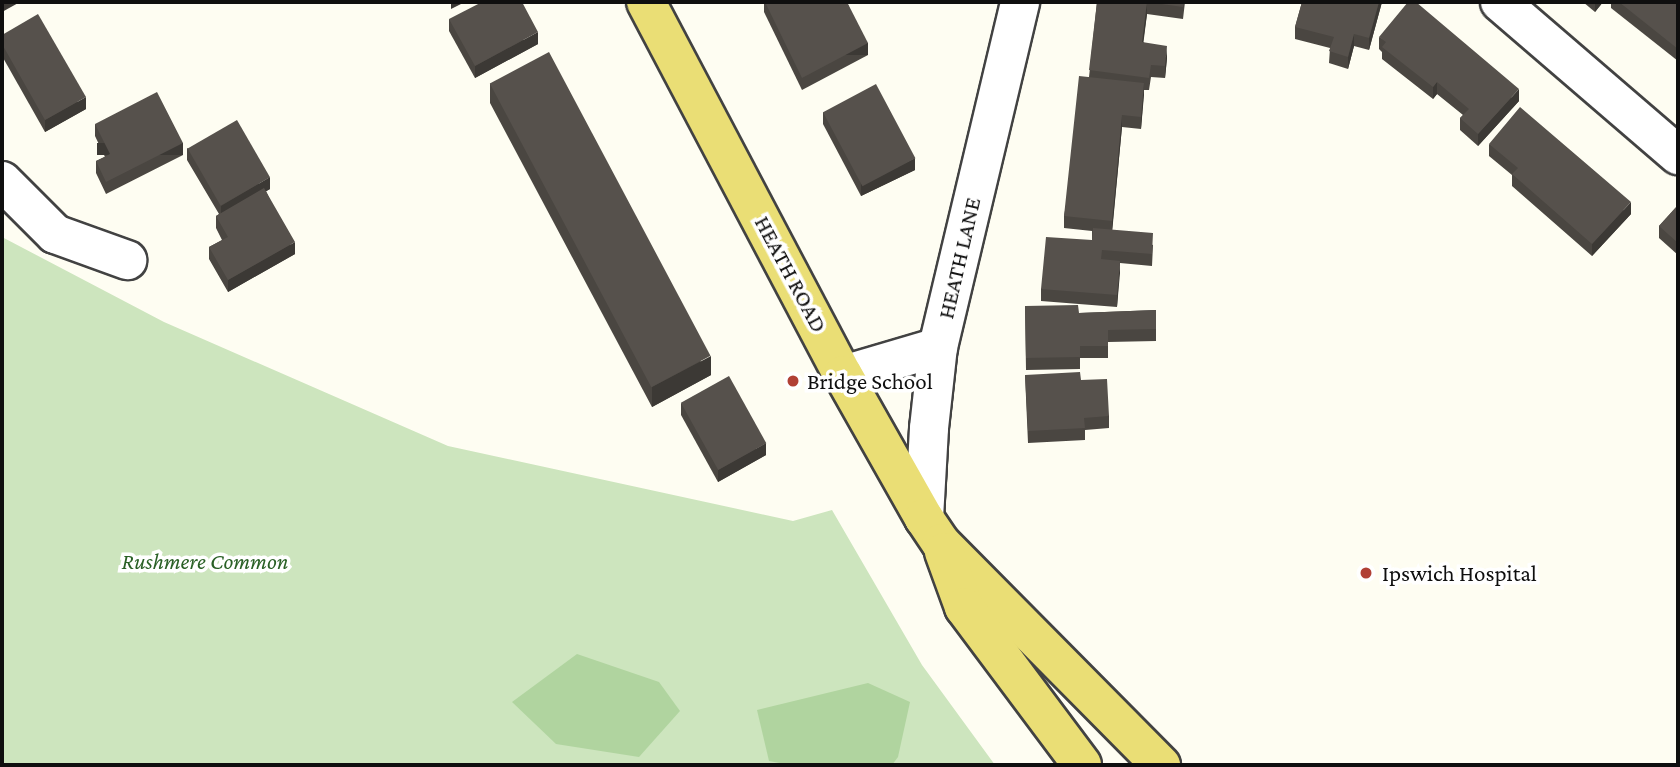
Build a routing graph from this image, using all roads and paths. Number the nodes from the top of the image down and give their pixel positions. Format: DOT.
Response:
graph roads {
  1 [pos="646,2"];
  2 [pos="1020,2"];
  3 [pos="1500,2"];
  4 [pos="1678,155"];
  5 [pos="2,181"];
  6 [pos="127,260"];
  7 [pos="938,347"];
  8 [pos="843,374"];
  9 [pos="932,531"];
  10 [pos="1082,765"];
  11 [pos="1161,765"];
  1 -- 8 [label="main road, HEATH ROAD"];
  2 -- 7 [label="street, HEATH LANE"];
  3 -- 4 [label="street"];
  5 -- 6 [label="street"];
  7 -- 8 [label="street"];
  7 -- 9 [label="street, HEATH LANE"];
  8 -- 9 [label="main road, HEATH ROAD"];
  9 -- 10 [label="main road, HEATH ROAD"];
  9 -- 11 [label="main road, HEATH ROAD"];
}
